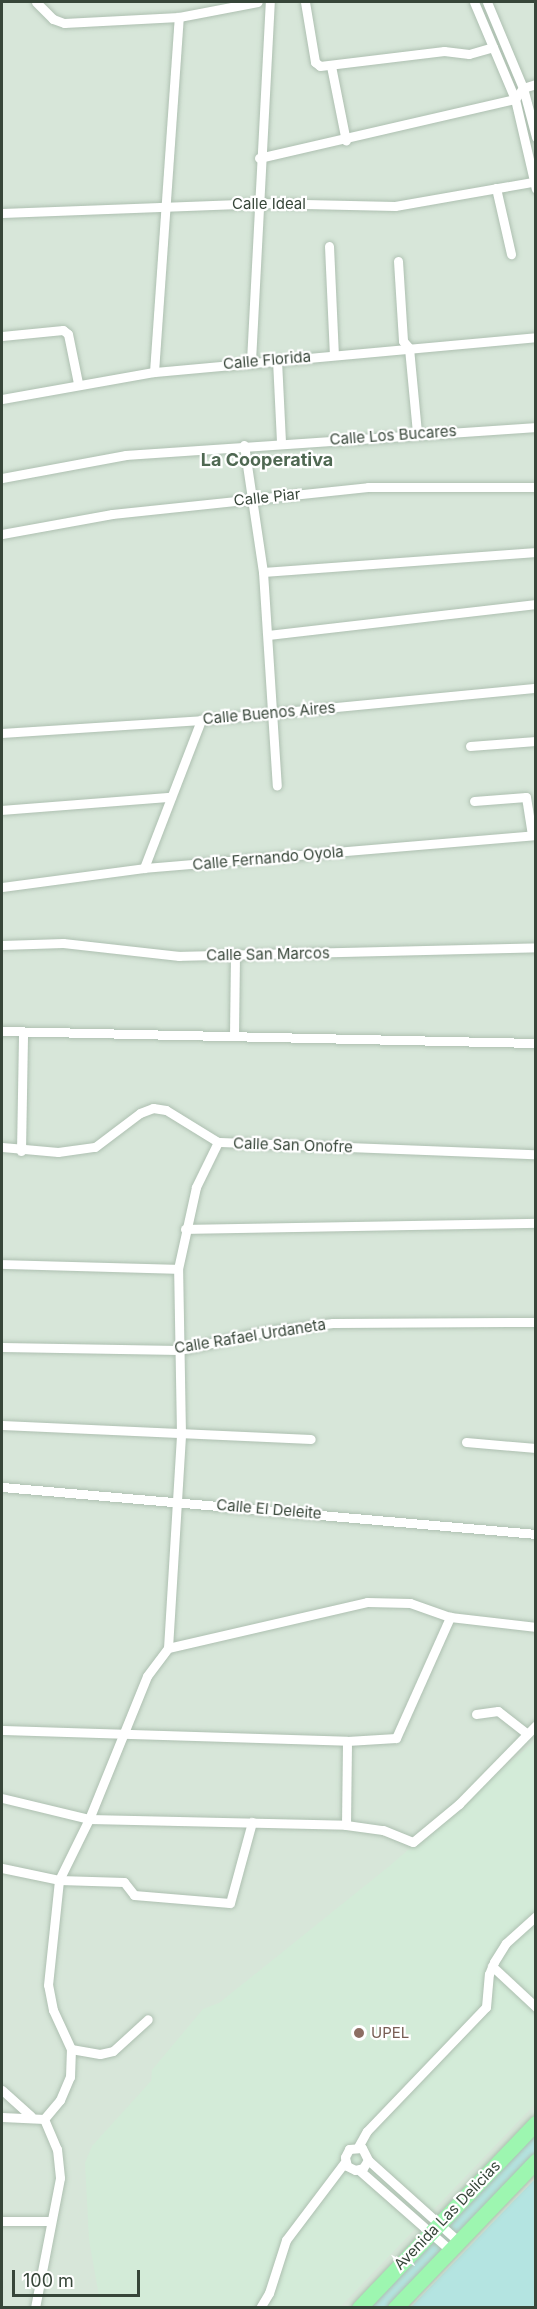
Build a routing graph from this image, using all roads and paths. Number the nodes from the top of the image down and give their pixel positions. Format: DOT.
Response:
graph roads {
  1 [pos="36,2"];
  2 [pos="258,2"];
  3 [pos="270,2"];
  4 [pos="305,2"];
  5 [pos="474,2"];
  6 [pos="487,2"];
  7 [pos="179,17"];
  8 [pos="493,47"];
  9 [pos="331,66"];
  10 [pos="536,84"];
  11 [pos="523,88"];
  12 [pos="515,99"];
  13 [pos="536,137"];
  14 [pos="346,141"];
  15 [pos="259,159"];
  16 [pos="535,185"];
  17 [pos="496,188"];
  18 [pos="259,203"];
  19 [pos="164,207"];
  20 [pos="2,213"];
  21 [pos="330,246"];
  22 [pos="511,254"];
  23 [pos="398,261"];
  24 [pos="2,336"];
  25 [pos="536,337"];
  26 [pos="409,348"];
  27 [pos="333,355"];
  28 [pos="277,360"];
  29 [pos="251,361"];
  30 [pos="154,372"];
  31 [pos="78,383"];
  32 [pos="2,399"];
  33 [pos="536,427"];
  34 [pos="417,432"];
  35 [pos="281,442"];
  36 [pos="244,445"];
  37 [pos="2,478"];
  38 [pos="536,487"];
  39 [pos="251,498"];
  40 [pos="2,534"];
  41 [pos="536,552"];
  42 [pos="263,572"];
  43 [pos="536,604"];
  44 [pos="268,634"];
  45 [pos="536,688"];
  46 [pos="274,713"];
  47 [pos="201,720"];
  48 [pos="2,733"];
  49 [pos="536,741"];
  50 [pos="470,746"];
  51 [pos="277,786"];
  52 [pos="169,798"];
  53 [pos="474,801"];
  54 [pos="2,810"];
  55 [pos="534,835"];
  56 [pos="144,868"];
  57 [pos="2,887"];
  58 [pos="2,945"];
  59 [pos="536,947"];
  60 [pos="235,955"];
  61 [pos="2,1031"];
  62 [pos="23,1032"];
  63 [pos="234,1036"];
  64 [pos="536,1043"];
  65 [pos="218,1142"];
  66 [pos="2,1147"];
  67 [pos="21,1151"];
  68 [pos="536,1154"];
  69 [pos="536,1222"];
  70 [pos="185,1229"];
  71 [pos="2,1264"];
  72 [pos="178,1269"];
  73 [pos="536,1322"];
  74 [pos="2,1347"];
  75 [pos="179,1350"];
  76 [pos="2,1425"];
  77 [pos="181,1434"];
  78 [pos="311,1439"];
  79 [pos="466,1442"];
  80 [pos="536,1448"];
  81 [pos="2,1487"];
  82 [pos="178,1501"];
  83 [pos="536,1534"];
  84 [pos="450,1617"];
  85 [pos="536,1628"];
  86 [pos="168,1648"];
  87 [pos="476,1714"];
  88 [pos="536,1725"];
  89 [pos="3,1730"];
  90 [pos="527,1734"];
  91 [pos="121,1735"];
  92 [pos="347,1741"];
  93 [pos="2,1798"];
  94 [pos="89,1819"];
  95 [pos="252,1822"];
  96 [pos="346,1825"];
  97 [pos="2,1868"];
  98 [pos="59,1880"];
  99 [pos="536,1916"];
  100 [pos="492,1966"];
  101 [pos="536,2007"];
  102 [pos="148,2019"];
  103 [pos="71,2049"];
  104 [pos="2,2090"];
  105 [pos="31,2116"];
  106 [pos="2,2117"];
  107 [pos="44,2119"];
  108 [pos="536,2122"];
  109 [pos="358,2147"];
  110 [pos="368,2160"];
  111 [pos="536,2161"];
  112 [pos="345,2162"];
  113 [pos="359,2170"];
  114 [pos="2,2221"];
  115 [pos="50,2221"];
  116 [pos="435,2228"];
  117 [pos="454,2246"];
  118 [pos="35,2307"];
  119 [pos="260,2307"];
  120 [pos="359,2307"];
  121 [pos="395,2307"];
  1 -- 7 [label="street"];
  2 -- 7 [label="street"];
  3 -- 15 [label="street"];
  4 -- 9 [label="street"];
  5 -- 8 [label="street"];
  6 -- 11 [label="street"];
  7 -- 19 [label="street"];
  8 -- 9 [label="street"];
  8 -- 12 [label="street"];
  9 -- 14 [label="street"];
  10 -- 11 [label="street"];
  11 -- 12 [label="street"];
  11 -- 13 [label="street"];
  12 -- 14 [label="street"];
  12 -- 16 [label="street"];
  14 -- 15 [label="street"];
  15 -- 18 [label="street"];
  16 -- 17 [label="street, Calle Ideal"];
  17 -- 18 [label="street, Calle Ideal"];
  17 -- 22 [label="street"];
  18 -- 19 [label="street, Calle Ideal"];
  18 -- 29 [label="street"];
  19 -- 20 [label="street, Calle Ideal"];
  19 -- 30 [label="street"];
  21 -- 27 [label="street"];
  23 -- 26 [label="street"];
  24 -- 31 [label="street"];
  25 -- 26 [label="street, Calle Florida"];
  26 -- 27 [label="street, Calle Florida"];
  26 -- 34 [label="street"];
  27 -- 28 [label="street, Calle Florida"];
  28 -- 29 [label="street, Calle Florida"];
  28 -- 35 [label="street"];
  29 -- 30 [label="street, Calle Florida"];
  30 -- 31 [label="street, Calle Florida"];
  31 -- 32 [label="street, Calle Florida"];
  33 -- 34 [label="street, Calle Los Bucares"];
  34 -- 35 [label="street, Calle Los Bucares"];
  35 -- 36 [label="street, Calle Los Bucares"];
  36 -- 37 [label="street, Calle Los Bucares"];
  36 -- 39 [label="street"];
  38 -- 39 [label="street, Calle Piar"];
  39 -- 40 [label="street, Calle Piar"];
  39 -- 42 [label="street"];
  41 -- 42 [label="street"];
  42 -- 44 [label="street"];
  43 -- 44 [label="street"];
  44 -- 46 [label="street"];
  45 -- 46 [label="street, Calle Buenos Aires"];
  46 -- 47 [label="street, Calle Buenos Aires"];
  46 -- 51 [label="street"];
  47 -- 48 [label="street, Calle Buenos Aires"];
  47 -- 52 [label="street"];
  49 -- 50 [label="street"];
  52 -- 54 [label="street"];
  52 -- 56 [label="street"];
  53 -- 55 [label="street"];
  55 -- 56 [label="street, Calle Fernando Oyola"];
  56 -- 57 [label="street, Calle Fernando Oyola"];
  58 -- 60 [label="street, Calle San Marcos"];
  59 -- 60 [label="street, Calle San Marcos"];
  60 -- 63 [label="street"];
  61 -- 62 [label="street"];
  62 -- 63 [label="street"];
  62 -- 67 [label="street"];
  63 -- 64 [label="street"];
  65 -- 67 [label="street, Calle San Onofre"];
  65 -- 68 [label="street, Calle San Onofre"];
  65 -- 70 [label="street"];
  66 -- 67 [label="street, Calle San Onofre"];
  69 -- 70 [label="street"];
  70 -- 72 [label="street"];
  71 -- 72 [label="street"];
  72 -- 75 [label="street"];
  73 -- 75 [label="street, Calle Rafael Urdaneta"];
  74 -- 75 [label="street, Calle Rafael Urdaneta"];
  75 -- 77 [label="street"];
  76 -- 77 [label="street"];
  77 -- 78 [label="street"];
  77 -- 82 [label="street"];
  79 -- 80 [label="street"];
  81 -- 82 [label="street, Calle El Deleite"];
  82 -- 83 [label="street, Calle El Deleite"];
  82 -- 86 [label="street"];
  84 -- 85 [label="street"];
  84 -- 86 [label="street"];
  84 -- 92 [label="street"];
  86 -- 91 [label="street"];
  87 -- 90 [label="street"];
  88 -- 90 [label="street"];
  89 -- 91 [label="street"];
  90 -- 96 [label="street"];
  91 -- 92 [label="street"];
  91 -- 94 [label="street"];
  92 -- 96 [label="street"];
  93 -- 94 [label="street"];
  94 -- 95 [label="street"];
  94 -- 98 [label="street"];
  95 -- 96 [label="street"];
  95 -- 98 [label="street"];
  97 -- 98 [label="street"];
  98 -- 103 [label="street"];
  99 -- 100 [label="street"];
  100 -- 101 [label="street"];
  100 -- 109 [label="street"];
  102 -- 103 [label="street"];
  103 -- 107 [label="street"];
  104 -- 105 [label="street"];
  105 -- 106 [label="street"];
  105 -- 107 [label="street"];
  107 -- 115 [label="street"];
  108 -- 116 [label="main road, Avenida Las Delicias"];
  109 -- 110 [label="street"];
  109 -- 112 [label="street"];
  110 -- 113 [label="street"];
  110 -- 116 [label="street"];
  111 -- 117 [label="main road, Avenida Las Delicias"];
  112 -- 113 [label="street"];
  112 -- 119 [label="street"];
  113 -- 116 [label="street"];
  114 -- 115 [label="street"];
  115 -- 118 [label="street"];
  116 -- 117 [label="street"];
  116 -- 120 [label="main road, Avenida Las Delicias"];
  117 -- 121 [label="main road, Avenida Las Delicias"];
}
